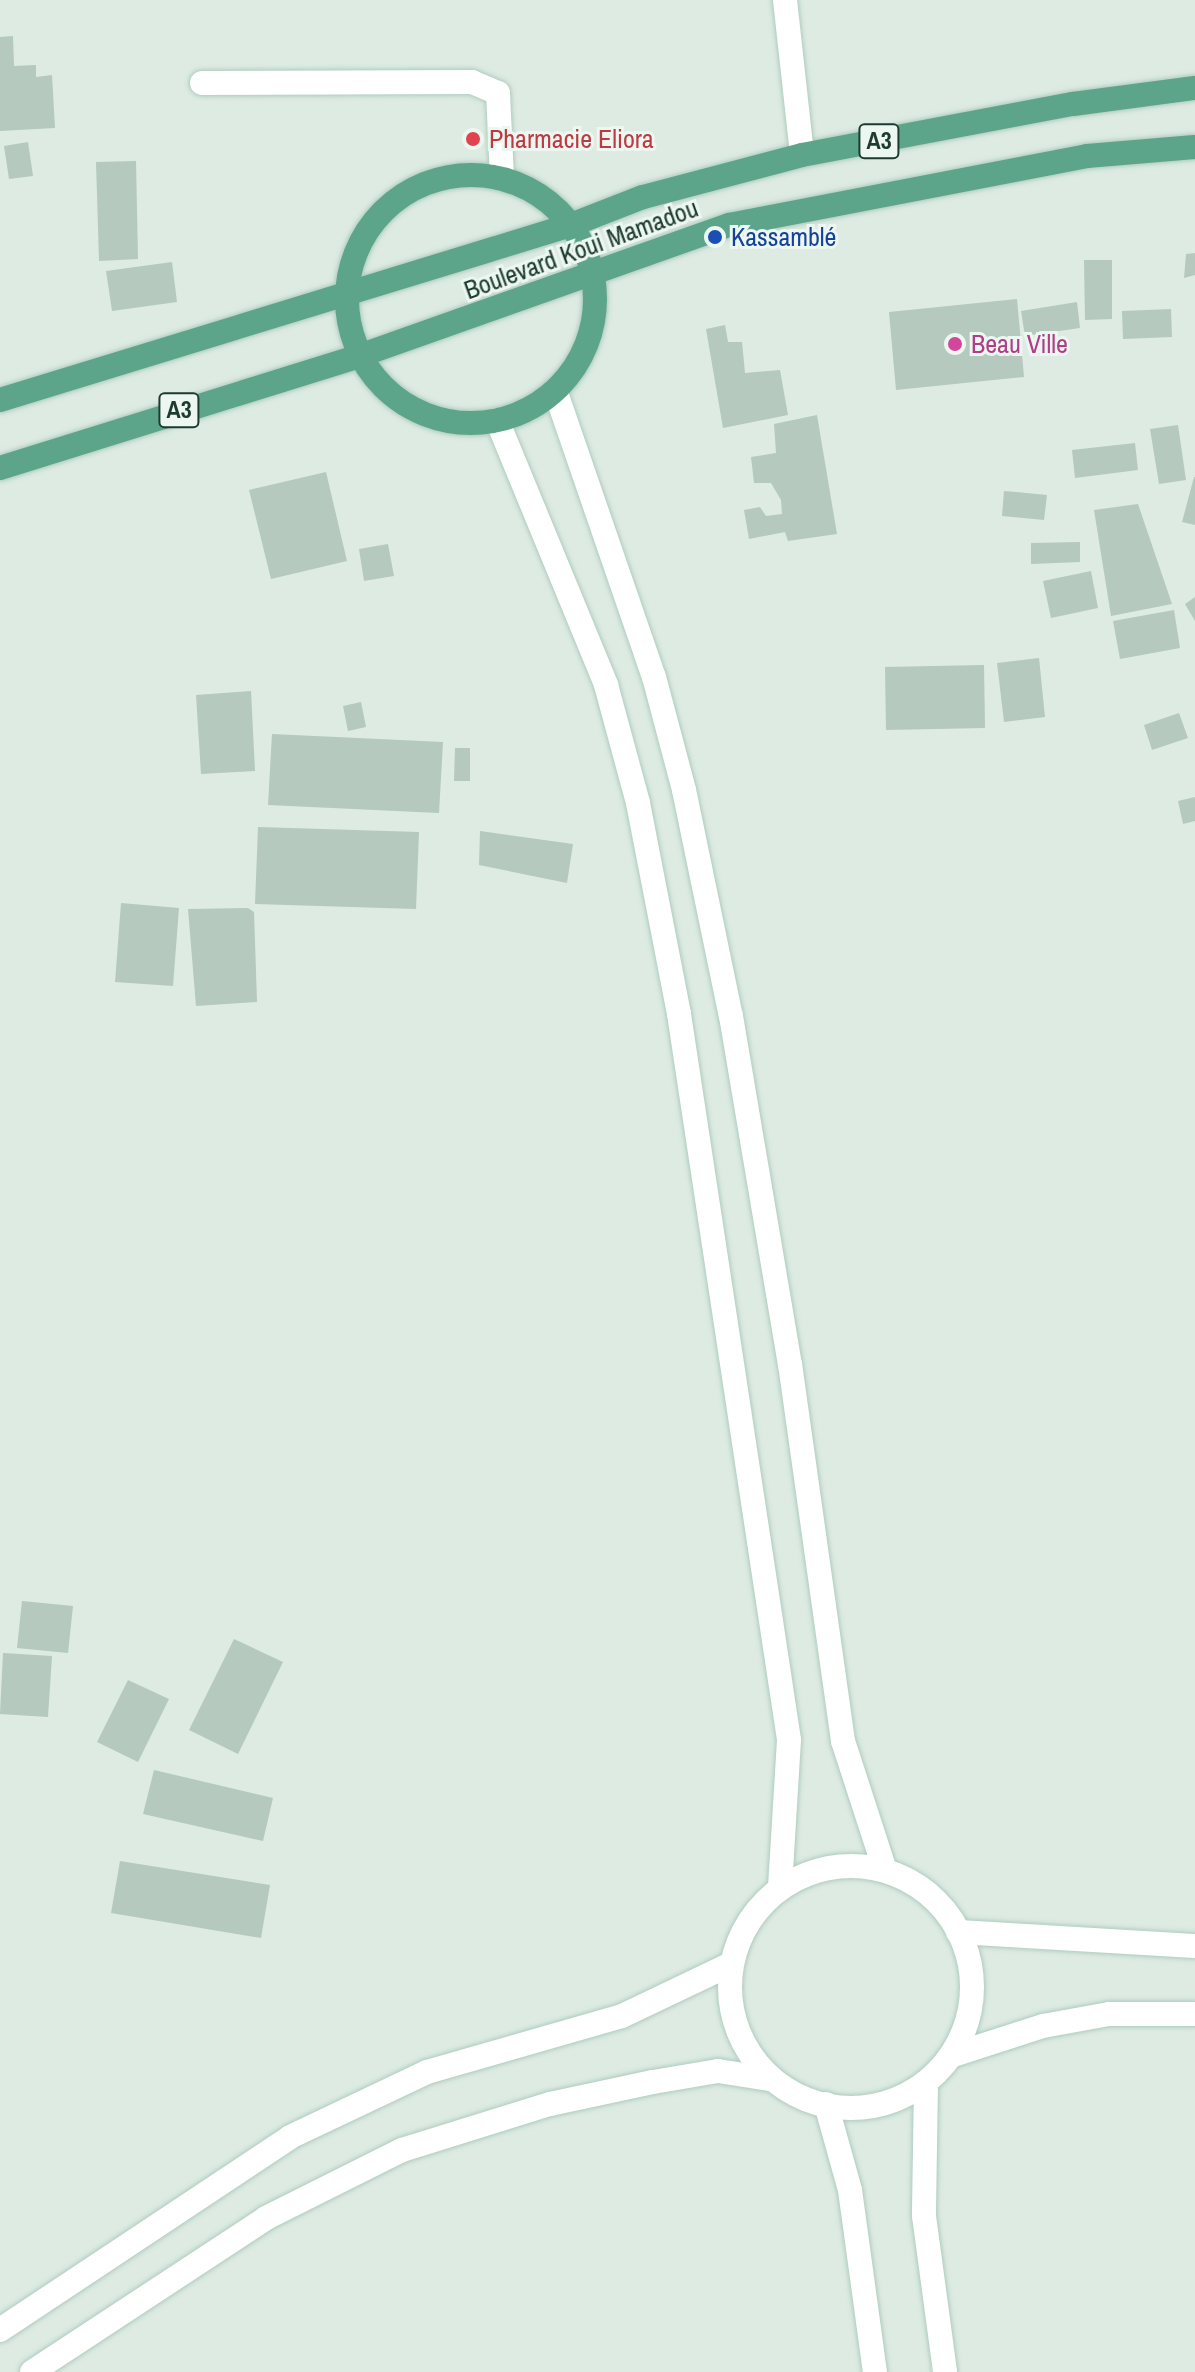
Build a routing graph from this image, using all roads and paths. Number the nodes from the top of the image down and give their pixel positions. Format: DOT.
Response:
graph roads {
  1 [pos="785,0"];
  2 [pos="202,83"];
  3 [pos="1195,88"];
  4 [pos="1195,147"];
  5 [pos="802,155"];
  6 [pos="502,179"];
  7 [pos="571,225"];
  8 [pos="594,277"];
  9 [pos="346,292"];
  10 [pos="359,356"];
  11 [pos="555,390"];
  12 [pos="0,400"];
  13 [pos="497,420"];
  14 [pos="0,468"];
  15 [pos="885,1870"];
  16 [pos="780,1888"];
  17 [pos="958,1932"];
  18 [pos="1195,1946"];
  19 [pos="731,1964"];
  20 [pos="1195,2014"];
  21 [pos="953,2055"];
  22 [pos="770,2079"];
  23 [pos="926,2083"];
  24 [pos="826,2104"];
  25 [pos="0,2330"];
  26 [pos="32,2372"];
  27 [pos="875,2372"];
  28 [pos="945,2372"];
  1 -- 5 [label="main road"];
  2 -- 6 [label="main road"];
  3 -- 5 [label="main road, Boulevard Koui Mamadou / A3"];
  4 -- 8 [label="main road, Boulevard Koui Mamadou / A3"];
  5 -- 7 [label="main road, Boulevard Koui Mamadou / A3"];
  6 -- 7 [label="main road"];
  6 -- 9 [label="main road"];
  7 -- 8 [label="main road"];
  7 -- 9 [label="main road, Boulevard Koui Mamadou / A3"];
  8 -- 10 [label="main road, Boulevard Koui Mamadou / A3"];
  8 -- 11 [label="main road"];
  9 -- 10 [label="main road"];
  9 -- 12 [label="main road, Boulevard Koui Mamadou / A3"];
  10 -- 13 [label="main road"];
  10 -- 14 [label="main road, Boulevard Koui Mamadou / A3"];
  11 -- 13 [label="main road"];
  11 -- 15 [label="main road"];
  13 -- 16 [label="main road"];
  15 -- 16 [label="main road"];
  15 -- 17 [label="main road"];
  16 -- 19 [label="main road"];
  17 -- 18 [label="main road"];
  17 -- 21 [label="main road"];
  19 -- 22 [label="main road"];
  19 -- 25 [label="main road"];
  20 -- 21 [label="main road"];
  21 -- 23 [label="main road"];
  22 -- 24 [label="main road"];
  22 -- 26 [label="main road"];
  23 -- 24 [label="main road"];
  23 -- 28 [label="main road"];
  24 -- 27 [label="main road"];
}
